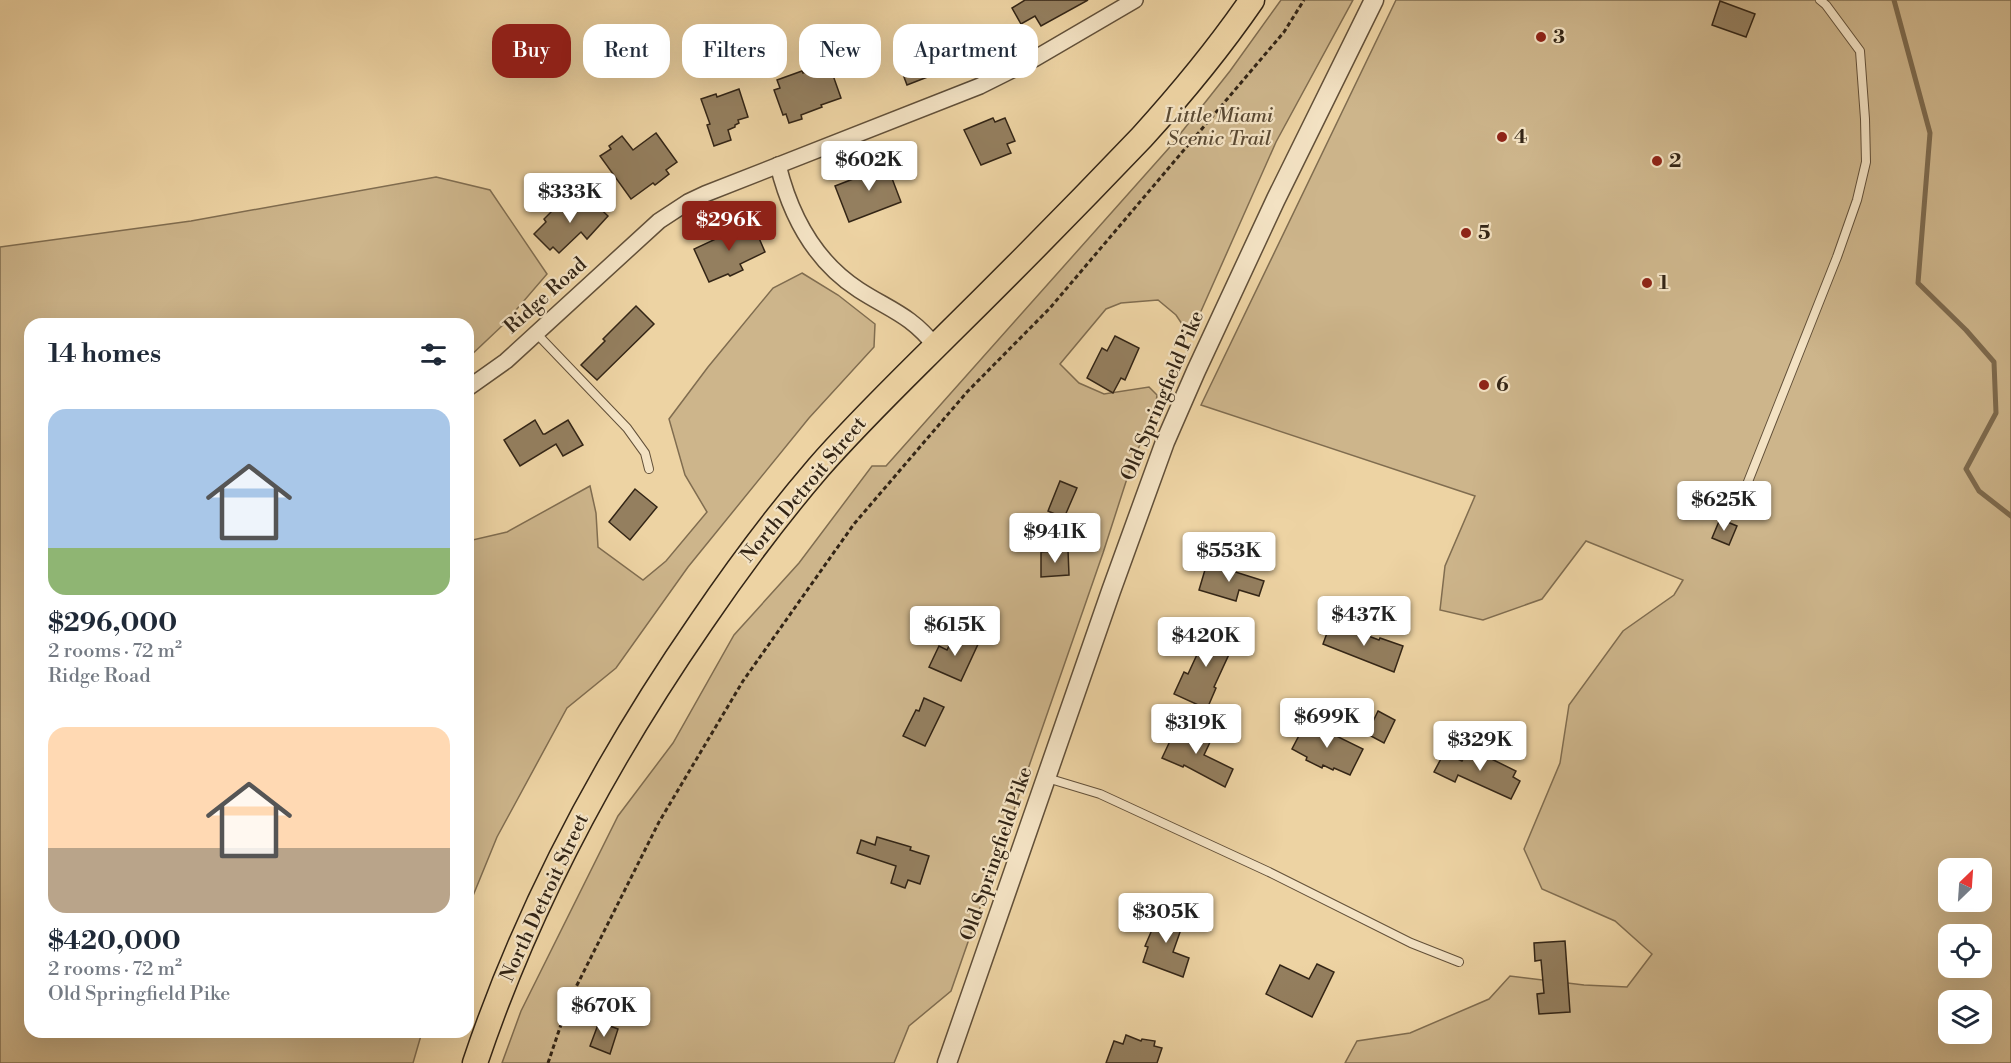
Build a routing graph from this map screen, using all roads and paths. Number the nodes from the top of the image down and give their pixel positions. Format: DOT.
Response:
graph roads {
  1 [pos="1134,0"];
  2 [pos="1252,0"];
  3 [pos="1304,0"];
  4 [pos="1374,0"];
  5 [pos="1820,0"];
  6 [pos="778,165"];
  7 [pos="536,333"];
  8 [pos="936,347"];
  9 [pos="474,384"];
  10 [pos="649,469"];
  11 [pos="1740,502"];
  12 [pos="1047,778"];
  13 [pos="1459,962"];
  14 [pos="475,1063"];
  15 [pos="548,1063"];
  16 [pos="947,1063"];
  1 -- 6 [label="street, Ridge Road"];
  2 -- 8 [label="highway, North Detroit Street"];
  3 -- 15 [label="path"];
  4 -- 12 [label="street, Old Springfield Pike"];
  5 -- 11 [label="lane"];
  6 -- 7 [label="street, Ridge Road"];
  6 -- 8 [label="street"];
  7 -- 9 [label="street, Ridge Road"];
  7 -- 10 [label="lane"];
  8 -- 14 [label="highway, North Detroit Street"];
  12 -- 13 [label="lane"];
  12 -- 16 [label="street, Old Springfield Pike"];
}
